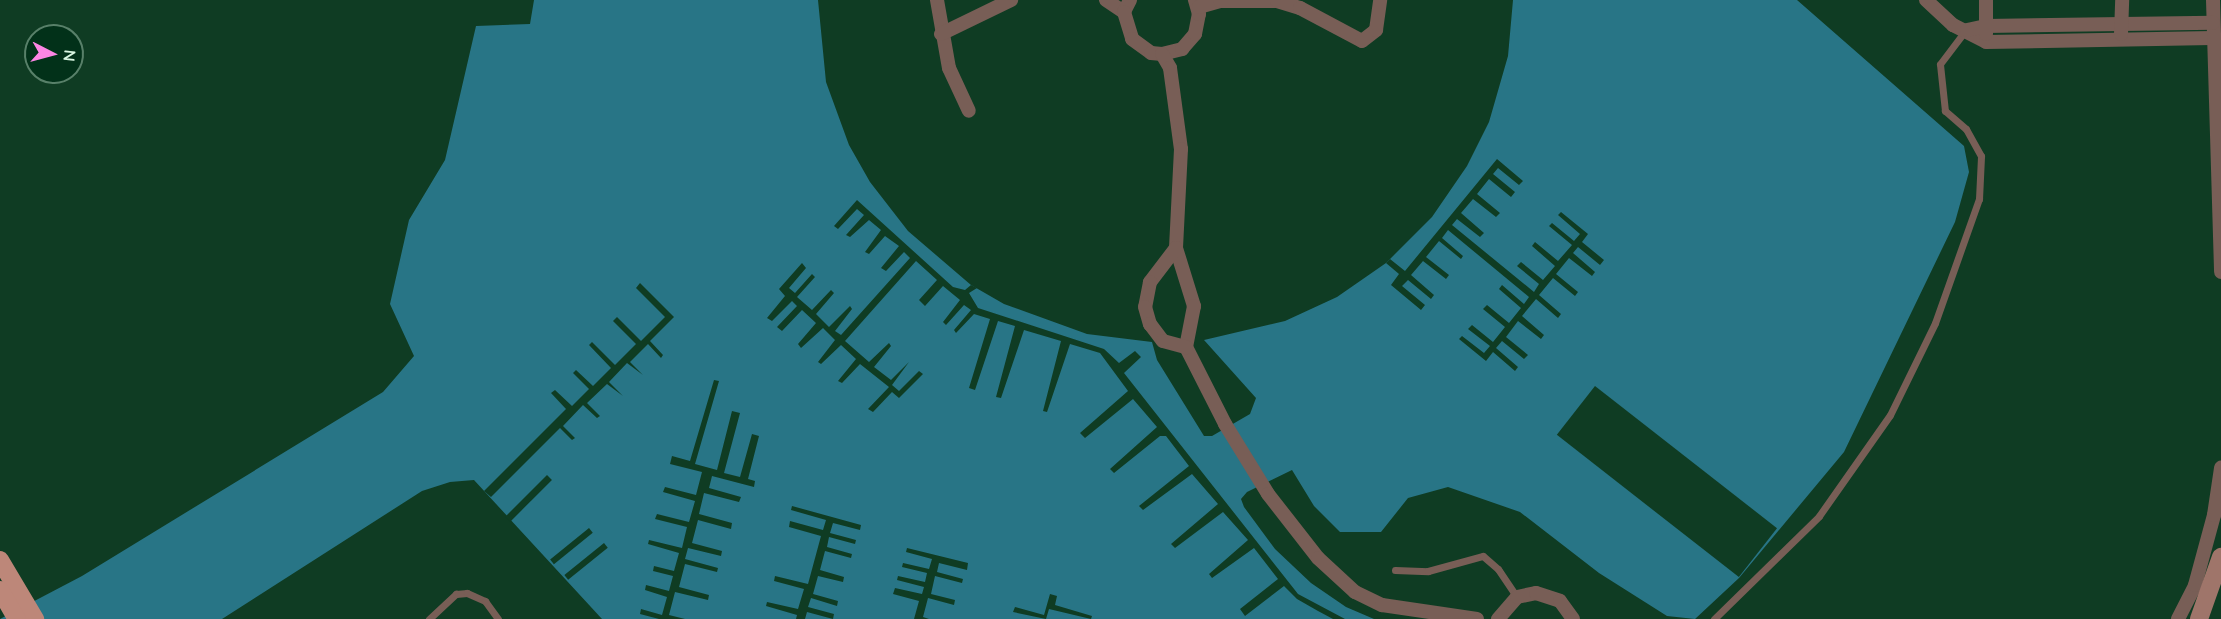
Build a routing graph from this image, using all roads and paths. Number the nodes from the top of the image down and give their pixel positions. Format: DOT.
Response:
graph roads {
  1 [pos="937,0"];
  2 [pos="1011,0"];
  3 [pos="1106,0"];
  4 [pos="1380,0"];
  5 [pos="1926,0"];
  6 [pos="1986,0"];
  7 [pos="2122,0"];
  8 [pos="2213,0"];
  9 [pos="1197,3"];
  10 [pos="1127,6"];
  11 [pos="2213,23"];
  12 [pos="1986,26"];
  13 [pos="1966,30"];
  14 [pos="2121,32"];
  15 [pos="941,34"];
  16 [pos="2212,38"];
  17 [pos="1986,42"];
  18 [pos="1162,54"];
  19 [pos="969,111"];
  20 [pos="1176,249"];
  21 [pos="2221,272"];
  22 [pos="1186,347"];
  23 [pos="2221,468"];
  24 [pos="2221,556"];
  25 [pos="0,560"];
  26 [pos="1395,570"];
  27 [pos="0,590"];
  28 [pos="1517,597"];
  29 [pos="17,619"];
  30 [pos="35,619"];
  31 [pos="429,619"];
  32 [pos="498,619"];
  33 [pos="1478,619"];
  34 [pos="1498,619"];
  35 [pos="1573,619"];
  36 [pos="1714,619"];
  37 [pos="2178,619"];
  38 [pos="2199,619"];
  1 -- 15 [label="street"];
  2 -- 15 [label="street"];
  3 -- 10 [label="street"];
  4 -- 9 [label="street"];
  5 -- 13 [label="street"];
  6 -- 12 [label="street"];
  7 -- 14 [label="street"];
  8 -- 11 [label="street"];
  9 -- 18 [label="street"];
  10 -- 18 [label="street"];
  11 -- 14 [label="street"];
  11 -- 16 [label="street"];
  12 -- 13 [label="street"];
  12 -- 14 [label="street"];
  12 -- 17 [label="street"];
  13 -- 17 [label="street"];
  13 -- 36 [label="lane"];
  14 -- 16 [label="street"];
  14 -- 17 [label="street"];
  15 -- 19 [label="street"];
  16 -- 21 [label="street"];
  18 -- 20 [label="street"];
  20 -- 22 [label="street"];
  20 -- 22 [label="street"];
  22 -- 33 [label="street"];
  23 -- 37 [label="street"];
  24 -- 38 [label="main road"];
  25 -- 30 [label="main road"];
  26 -- 28 [label="lane"];
  27 -- 29 [label="main road"];
  28 -- 34 [label="street"];
  28 -- 35 [label="street"];
  31 -- 32 [label="lane"];
}
